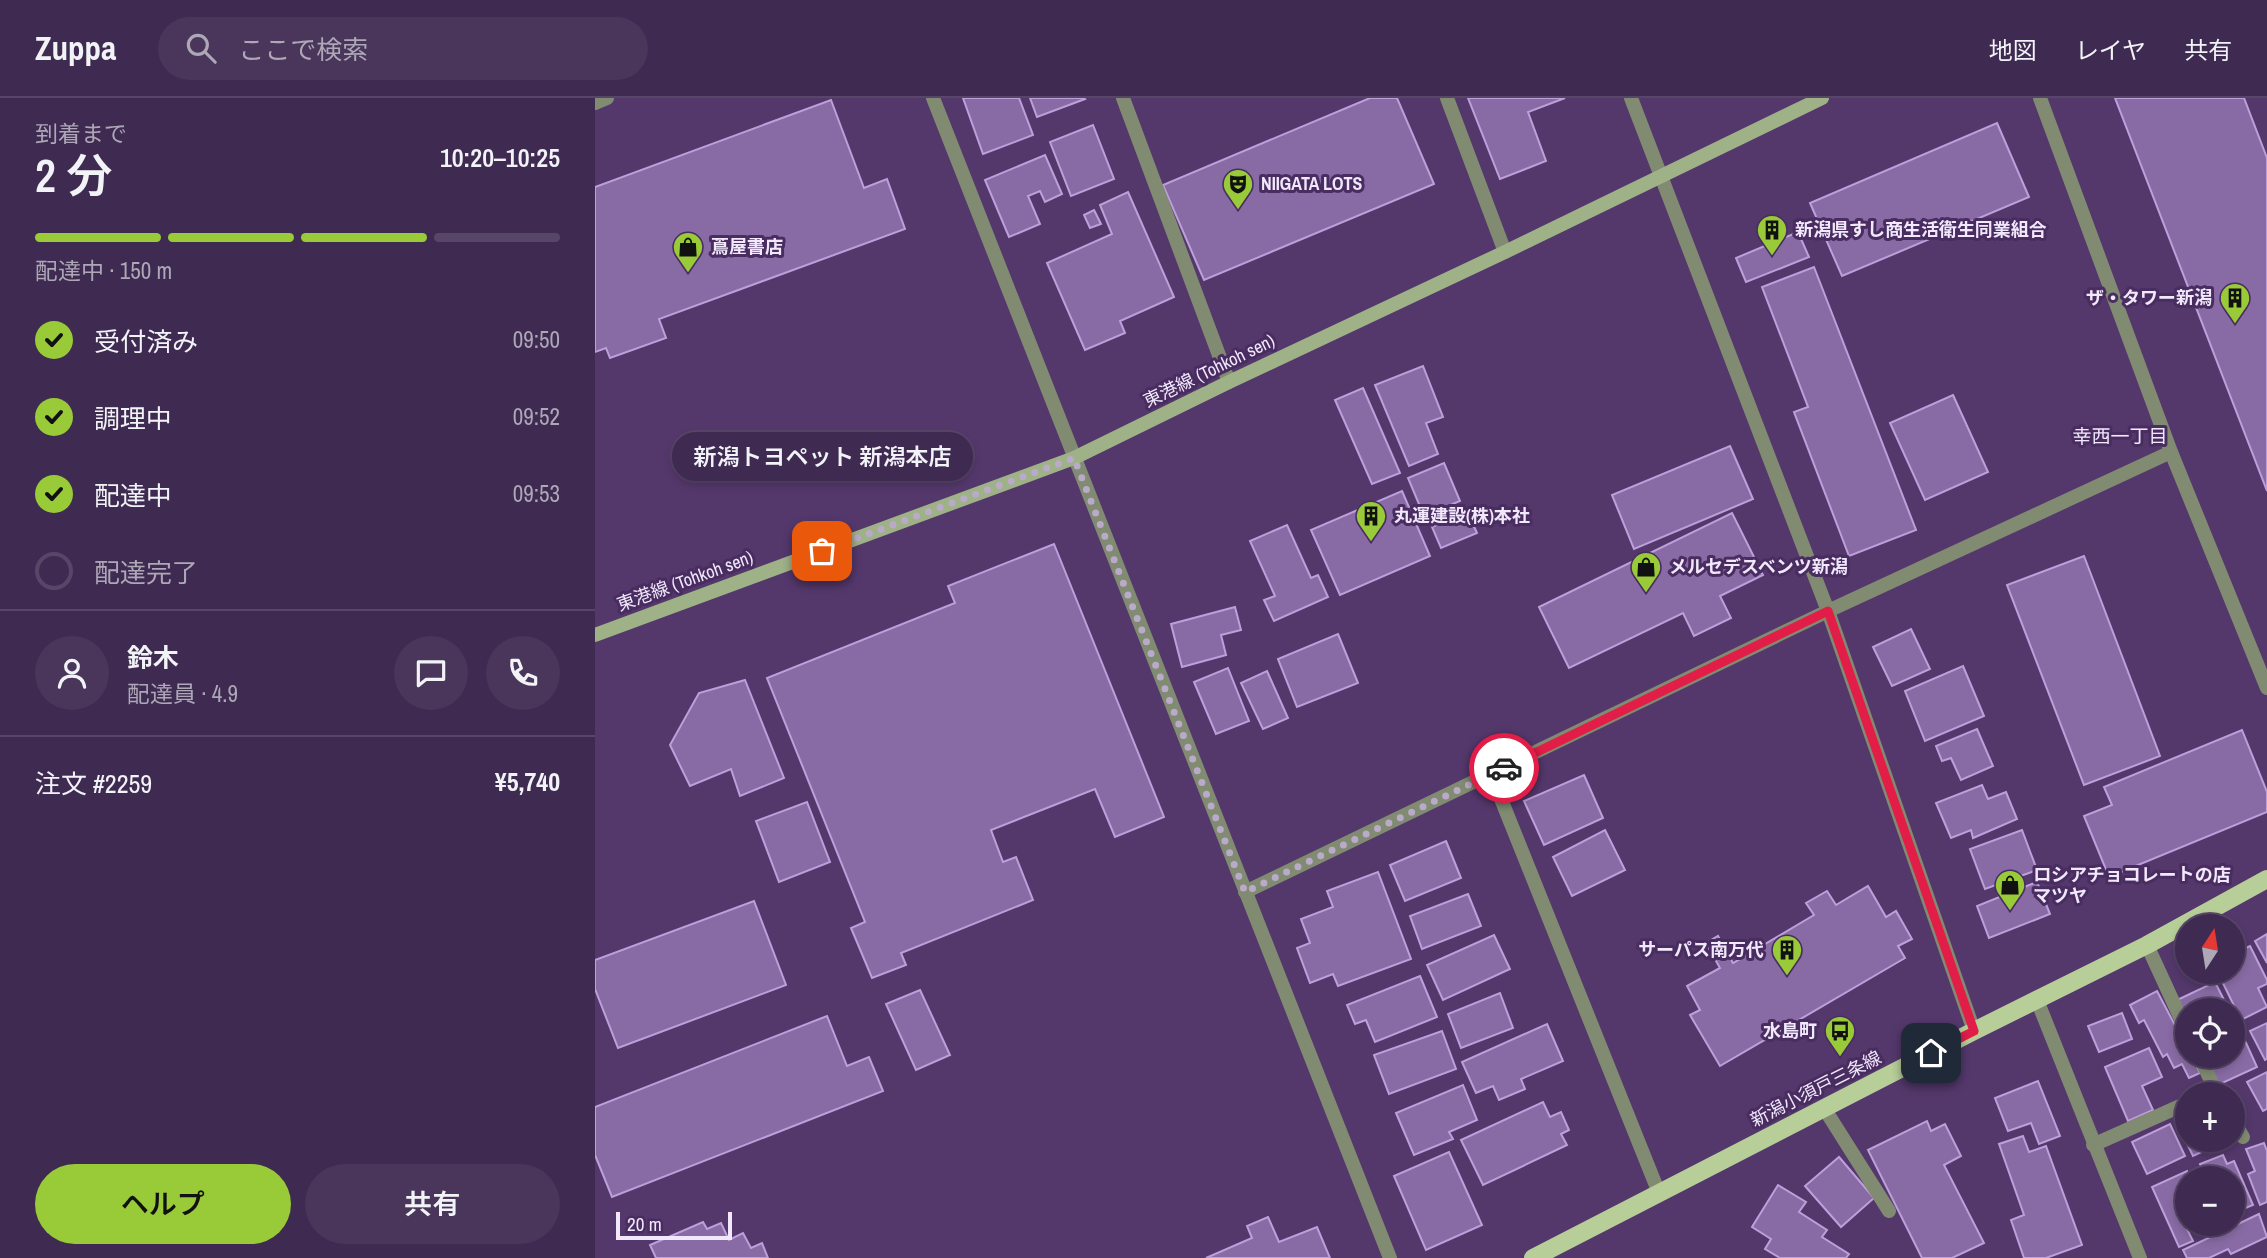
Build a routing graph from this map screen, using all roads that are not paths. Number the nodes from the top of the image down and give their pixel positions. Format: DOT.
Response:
graph roads {
  1 [pos="607,98"];
  2 [pos="933,98"];
  3 [pos="1123,98"];
  4 [pos="1447,98"];
  5 [pos="1631,98"];
  6 [pos="1822,98"];
  7 [pos="2041,98"];
  8 [pos="595,103"];
  9 [pos="1660,175"];
  10 [pos="1505,252"];
  11 [pos="1229,382"];
  12 [pos="2171,452"];
  13 [pos="1074,458"];
  14 [pos="1828,611"];
  15 [pos="595,635"];
  16 [pos="2267,688"];
  17 [pos="1491,774"];
  18 [pos="2267,879"];
  19 [pos="1245,892"];
  20 [pos="2147,946"];
  21 [pos="2037,1000"];
  22 [pos="2175,1006"];
  23 [pos="1974,1031"];
  24 [pos="2175,1107"];
  25 [pos="1824,1108"];
  26 [pos="2093,1145"];
  27 [pos="1659,1193"];
  28 [pos="1889,1211"];
  29 [pos="1390,1258"];
  30 [pos="1532,1258"];
  31 [pos="2140,1258"];
  1 -- 8 [label="street"];
  2 -- 13 [label="street"];
  3 -- 11 [label="street"];
  4 -- 10 [label="street"];
  5 -- 9 [label="street"];
  6 -- 9 [label="street, 東港線 (Tohkoh sen)"];
  7 -- 12 [label="street"];
  9 -- 10 [label="street, 東港線 (Tohkoh sen)"];
  9 -- 14 [label="street"];
  10 -- 11 [label="street, 東港線 (Tohkoh sen)"];
  11 -- 13 [label="street, 東港線 (Tohkoh sen)"];
  12 -- 14 [label="street"];
  12 -- 16 [label="street"];
  13 -- 15 [label="street, 東港線 (Tohkoh sen)"];
  13 -- 19 [label="street"];
  14 -- 17 [label="street"];
  14 -- 23 [label="street"];
  17 -- 19 [label="street"];
  17 -- 27 [label="street"];
  18 -- 20 [label="main road, 新潟小須戸三条線"];
  19 -- 29 [label="street"];
  20 -- 21 [label="main road, 新潟小須戸三条線"];
  20 -- 22 [label="street"];
  21 -- 23 [label="main road, 新潟小須戸三条線"];
  21 -- 26 [label="street"];
  23 -- 25 [label="main road, 新潟小須戸三条線"];
  24 -- 26 [label="street"];
  25 -- 27 [label="main road, 新潟小須戸三条線"];
  25 -- 28 [label="street"];
  26 -- 31 [label="street"];
  27 -- 30 [label="main road, 新潟小須戸三条線"];
}
